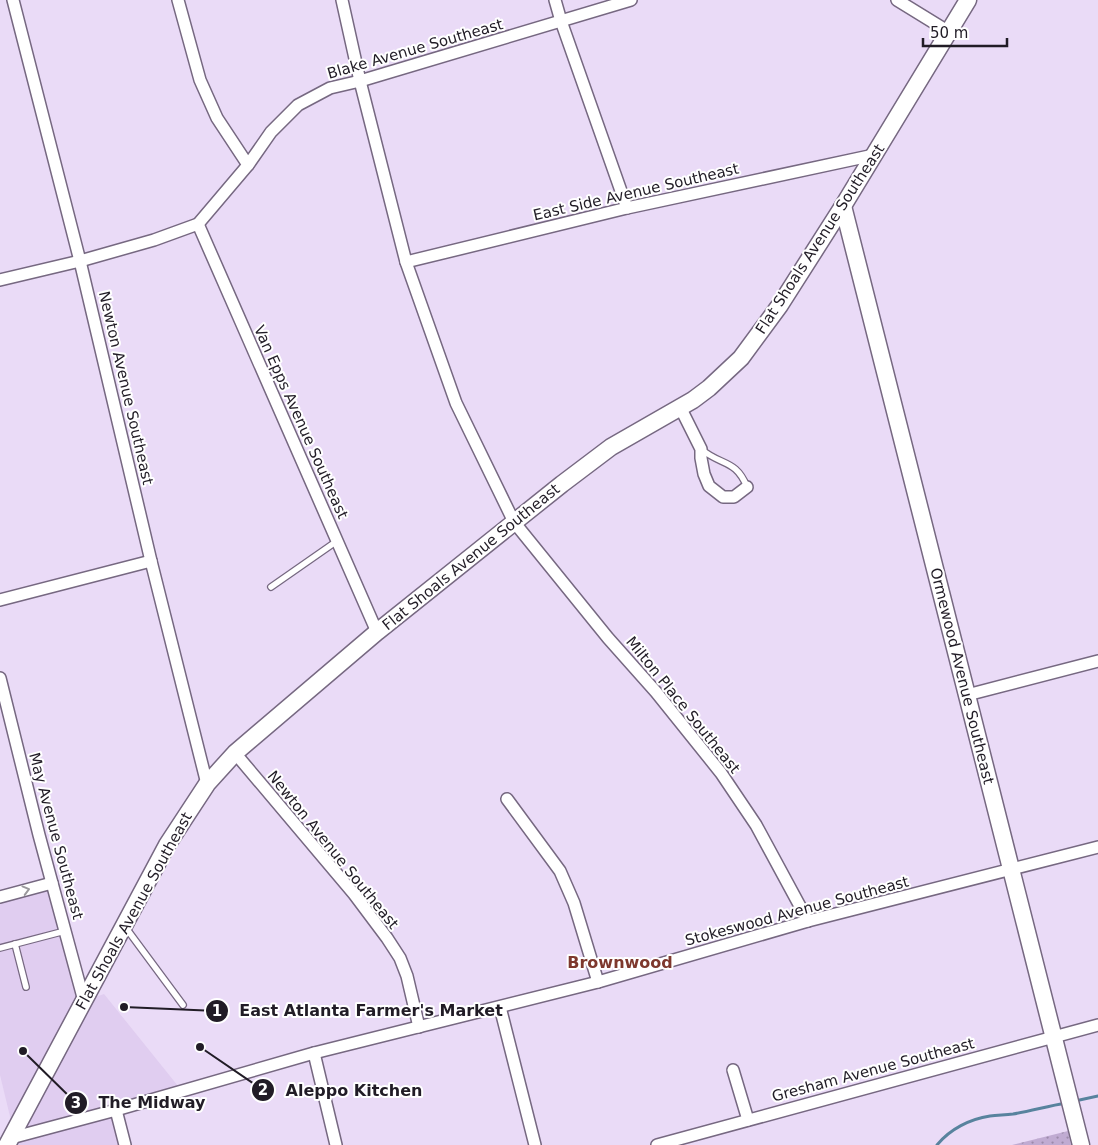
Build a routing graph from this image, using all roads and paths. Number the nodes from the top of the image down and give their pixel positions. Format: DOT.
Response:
graph roads {
  1 [pos="13,0"];
  2 [pos="178,0"];
  3 [pos="342,0"];
  4 [pos="555,0"];
  5 [pos="631,0"];
  6 [pos="897,0"];
  7 [pos="968,0"];
  8 [pos="561,21"];
  9 [pos="949,32"];
  10 [pos="360,81"];
  11 [pos="874,155"];
  12 [pos="248,165"];
  13 [pos="843,206"];
  14 [pos="626,208"];
  15 [pos="198,224"];
  16 [pos="80,261"];
  17 [pos="406,262"];
  18 [pos="0,280"];
  19 [pos="680,407"];
  20 [pos="701,449"];
  21 [pos="747,487"];
  22 [pos="514,522"];
  23 [pos="337,541"];
  24 [pos="151,561"];
  25 [pos="271,587"];
  26 [pos="0,600"];
  27 [pos="377,632"];
  28 [pos="1098,661"];
  29 [pos="0,678"];
  30 [pos="967,695"];
  31 [pos="235,753"];
  32 [pos="207,784"];
  33 [pos="508,799"];
  34 [pos="1098,847"];
  35 [pos="1011,870"];
  36 [pos="52,883"];
  37 [pos="0,897"];
  38 [pos="808,921"];
  39 [pos="124,926"];
  40 [pos="65,931"];
  41 [pos="15,944"];
  42 [pos="0,948"];
  43 [pos="598,982"];
  44 [pos="26,987"];
  45 [pos="84,1001"];
  46 [pos="183,1005"];
  47 [pos="500,1007"];
  48 [pos="1098,1025"];
  49 [pos="419,1027"];
  50 [pos="1054,1037"];
  51 [pos="314,1053"];
  52 [pos="733,1070"];
  53 [pos="116,1110"];
  54 [pos="748,1120"];
  55 [pos="9,1142"];
  56 [pos="125,1145"];
  57 [pos="336,1145"];
  58 [pos="535,1145"];
  59 [pos="657,1145"];
  60 [pos="1081,1145"];
  1 -- 16 [label="street, Newton Avenue Southeast"];
  2 -- 12 [label="street"];
  3 -- 10 [label="street, Milton Place Southeast"];
  4 -- 8 [label="street"];
  5 -- 8 [label="street, Blake Avenue Southeast"];
  6 -- 9 [label="street"];
  7 -- 9 [label="street, Flat Shoals Avenue Southeast"];
  8 -- 10 [label="street, Blake Avenue Southeast"];
  8 -- 14 [label="street"];
  9 -- 11 [label="street, Flat Shoals Avenue Southeast"];
  10 -- 12 [label="street, Blake Avenue Southeast"];
  10 -- 17 [label="street, Milton Place Southeast"];
  11 -- 13 [label="street, Flat Shoals Avenue Southeast"];
  11 -- 14 [label="street, East Side Avenue Southeast"];
  12 -- 15 [label="street, Blake Avenue Southeast"];
  13 -- 19 [label="street, Flat Shoals Avenue Southeast"];
  13 -- 30 [label="street, Ormewood Avenue Southeast"];
  14 -- 17 [label="street, East Side Avenue Southeast"];
  15 -- 16 [label="street, Blake Avenue Southeast"];
  15 -- 23 [label="street, Van Epps Avenue Southeast"];
  16 -- 18 [label="street, Blake Avenue Southeast"];
  16 -- 24 [label="street, Newton Avenue Southeast"];
  17 -- 22 [label="street, Milton Place Southeast"];
  19 -- 20 [label="street"];
  19 -- 22 [label="street, Flat Shoals Avenue Southeast"];
  20 -- 21 [label="lane"];
  20 -- 21 [label="street"];
  22 -- 27 [label="street, Flat Shoals Avenue Southeast"];
  22 -- 38 [label="street, Milton Place Southeast"];
  23 -- 25 [label="lane"];
  23 -- 27 [label="street, Van Epps Avenue Southeast"];
  24 -- 26 [label="street"];
  24 -- 32 [label="street, Newton Avenue Southeast"];
  27 -- 31 [label="street, Flat Shoals Avenue Southeast"];
  28 -- 30 [label="street"];
  29 -- 36 [label="street, May Avenue Southeast"];
  30 -- 35 [label="street, Ormewood Avenue Southeast"];
  31 -- 32 [label="street, Flat Shoals Avenue Southeast"];
  31 -- 49 [label="street, Newton Avenue Southeast"];
  32 -- 39 [label="street, Flat Shoals Avenue Southeast"];
  33 -- 43 [label="street"];
  34 -- 35 [label="street, Stokeswood Avenue Southeast"];
  35 -- 38 [label="street, Stokeswood Avenue Southeast"];
  35 -- 50 [label="street, Ormewood Avenue Southeast"];
  37 -- 36 [label="street, one-way"];
  36 -- 40 [label="street, May Avenue Southeast"];
  38 -- 43 [label="street, Stokeswood Avenue Southeast"];
  39 -- 45 [label="street, Flat Shoals Avenue Southeast"];
  39 -- 46 [label="lane"];
  40 -- 41 [label="lane"];
  40 -- 45 [label="street, May Avenue Southeast"];
  41 -- 42 [label="lane"];
  41 -- 44 [label="lane"];
  43 -- 47 [label="street, Stokeswood Avenue Southeast"];
  45 -- 55 [label="street, Flat Shoals Avenue Southeast"];
  47 -- 49 [label="street, Stokeswood Avenue Southeast"];
  47 -- 58 [label="street"];
  48 -- 50 [label="street, Gresham Avenue Southeast"];
  49 -- 51 [label="street, Stokeswood Avenue Southeast"];
  50 -- 54 [label="street, Gresham Avenue Southeast"];
  50 -- 60 [label="street, Ormewood Avenue Southeast"];
  51 -- 53 [label="street, Stokeswood Avenue Southeast"];
  51 -- 57 [label="street"];
  52 -- 54 [label="street"];
  53 -- 55 [label="street, Stokeswood Avenue Southeast"];
  53 -- 56 [label="street"];
  54 -- 59 [label="street, Gresham Avenue Southeast"];
}
